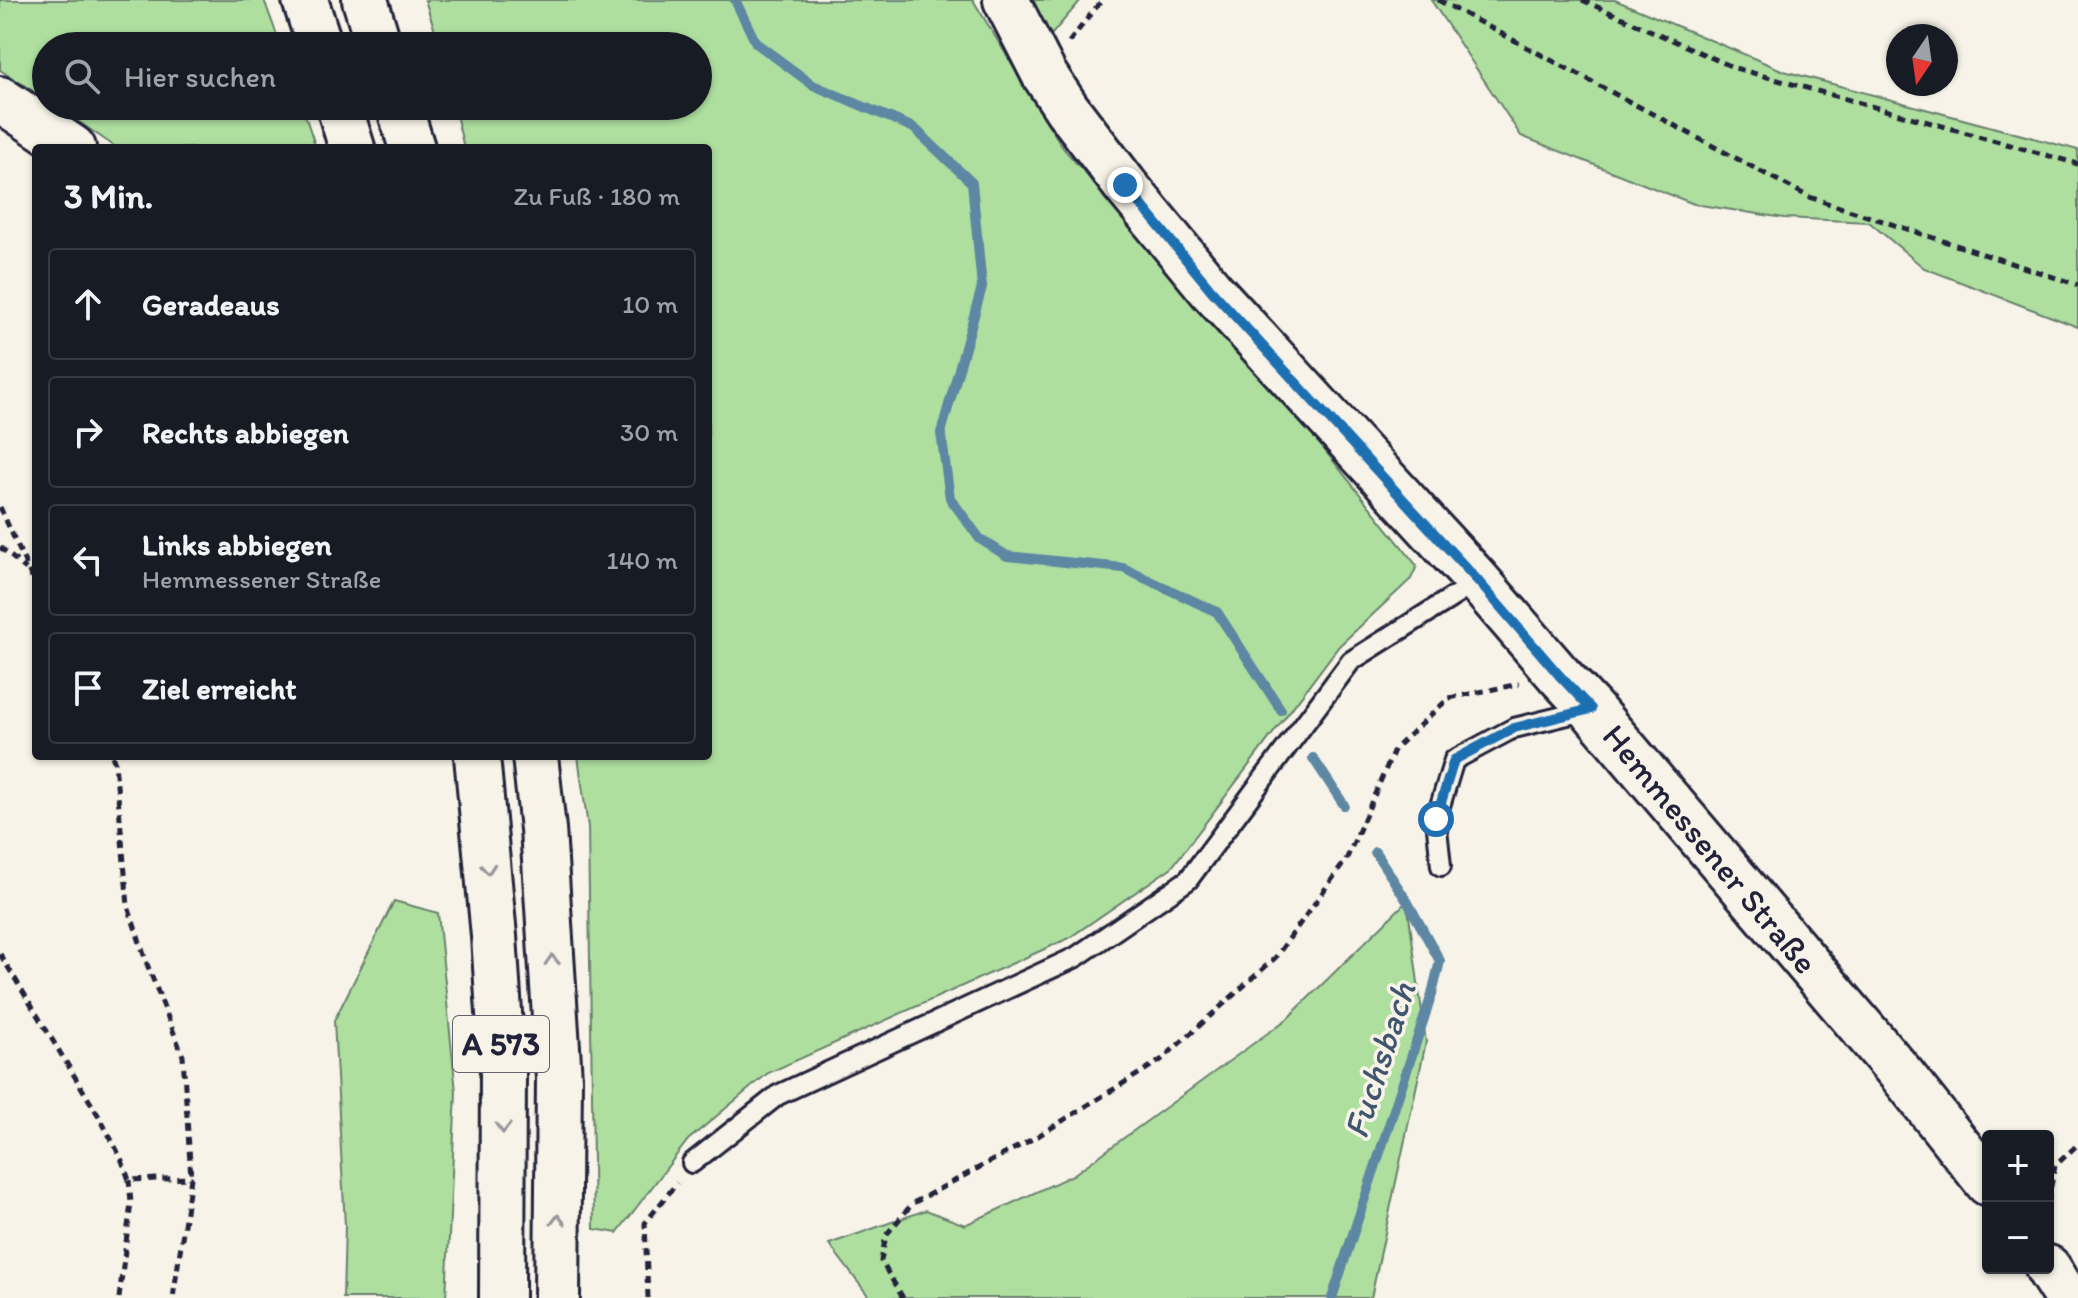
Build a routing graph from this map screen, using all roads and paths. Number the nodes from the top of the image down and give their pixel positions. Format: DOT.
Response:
graph roads {
  1 [pos="305,0"];
  2 [pos="365,0"];
  3 [pos="392,0"];
  4 [pos="1006,0"];
  5 [pos="1102,0"];
  6 [pos="1438,0"];
  7 [pos="1582,0"];
  8 [pos="315,32"];
  9 [pos="375,32"];
  10 [pos="397,32"];
  11 [pos="1044,74"];
  12 [pos="0,99"];
  13 [pos="343,120"];
  14 [pos="404,120"];
  15 [pos="411,120"];
  16 [pos="67,144"];
  17 [pos="351,144"];
  18 [pos="413,144"];
  19 [pos="414,144"];
  20 [pos="2078,164"];
  21 [pos="2078,285"];
  22 [pos="0,507"];
  23 [pos="0,547"];
  24 [pos="29,572"];
  25 [pos="32,578"];
  26 [pos="1478,581"];
  27 [pos="1559,675"];
  28 [pos="1591,709"];
  29 [pos="114,760"];
  30 [pos="535,760"];
  31 [pos="476,768"];
  32 [pos="1441,866"];
  33 [pos="0,954"];
  34 [pos="2078,1144"];
  35 [pos="692,1163"];
  36 [pos="2054,1171"];
  37 [pos="1982,1175"];
  38 [pos="191,1178"];
  39 [pos="129,1180"];
  40 [pos="2052,1274"];
  41 [pos="119,1298"];
  42 [pos="173,1298"];
  43 [pos="502,1298"];
  44 [pos="557,1298"];
  45 [pos="648,1298"];
  46 [pos="903,1298"];
  47 [pos="2067,1298"];
  1 -- 8 [label="main road"];
  2 -- 9 [label="main road"];
  3 -- 10 [label="main road"];
  4 -- 11 [label="main road, Hemmessener Straße"];
  5 -- 11 [label="path"];
  6 -- 21 [label="path"];
  7 -- 20 [label="path"];
  11 -- 26 [label="main road, Hemmessener Straße"];
  12 -- 16 [label="main road"];
  13 -- 17 [label="main road"];
  14 -- 18 [label="main road"];
  15 -- 19 [label="main road"];
  22 -- 24 [label="path"];
  23 -- 24 [label="path"];
  24 -- 25 [label="path"];
  26 -- 27 [label="main road, Hemmessener Straße"];
  26 -- 35 [label="lane"];
  27 -- 28 [label="main road, Hemmessener Straße"];
  27 -- 46 [label="path"];
  28 -- 32 [label="lane"];
  28 -- 37 [label="main road, Hemmessener Straße"];
  29 -- 38 [label="path"];
  44 -- 30 [label="main road, A 573, one-way"];
  31 -- 43 [label="main road, A 573, one-way"];
  33 -- 39 [label="path"];
  34 -- 36 [label="path"];
  35 -- 45 [label="path"];
  38 -- 39 [label="path"];
  38 -- 42 [label="path"];
  39 -- 41 [label="path"];
  40 -- 47 [label="main road"];
}
